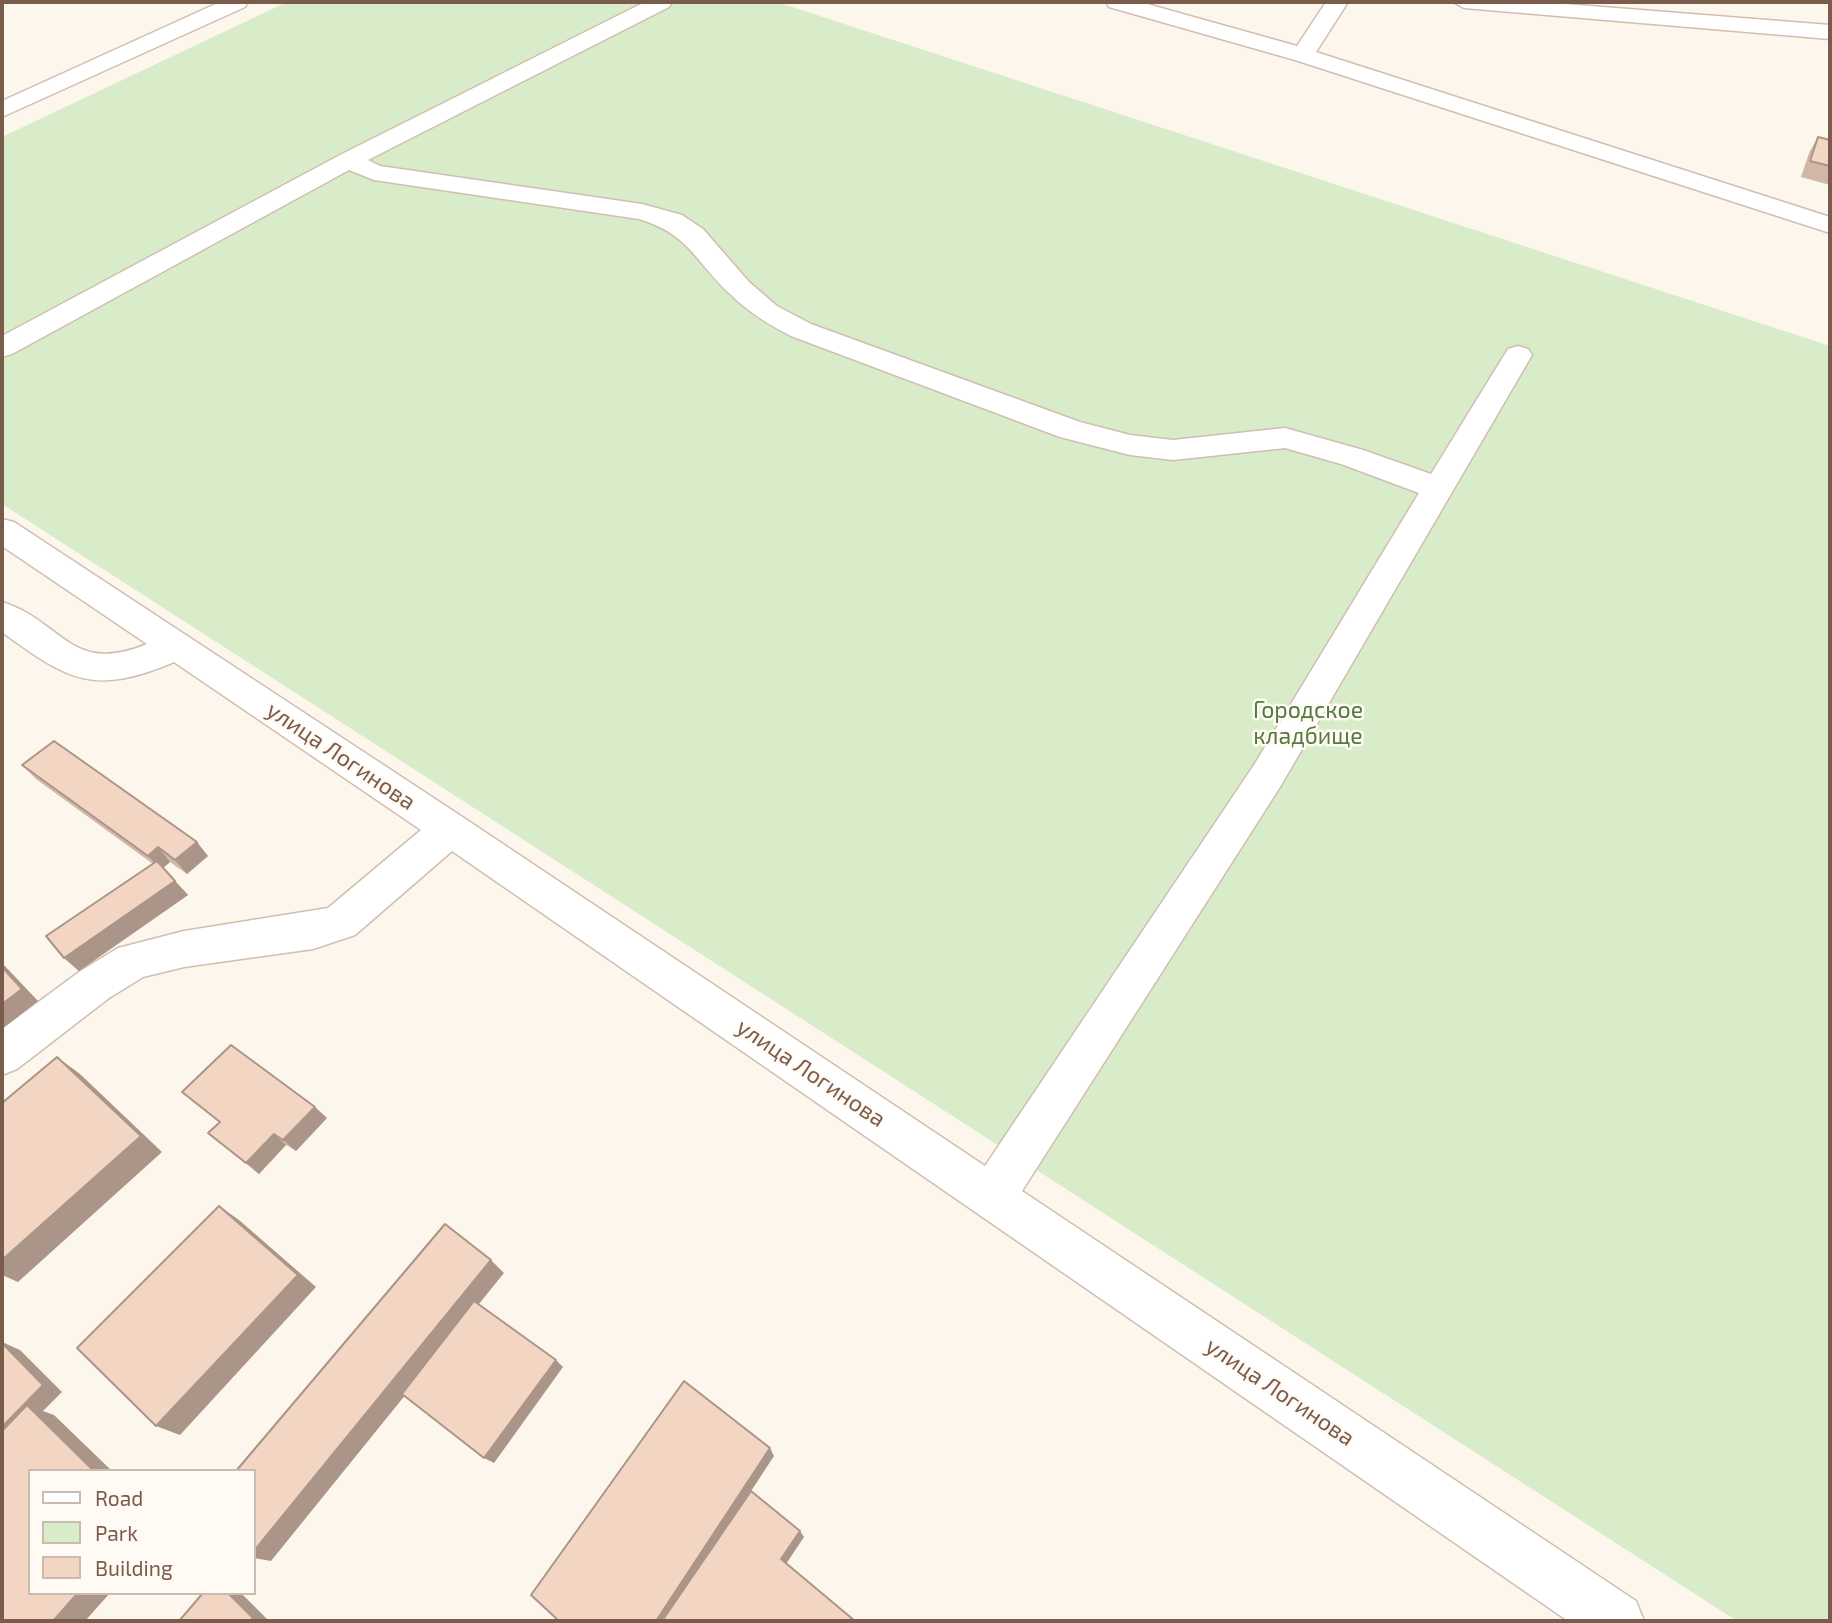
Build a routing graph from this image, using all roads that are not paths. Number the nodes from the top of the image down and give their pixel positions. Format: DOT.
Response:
graph roads {
  1 [pos="237,2"];
  2 [pos="661,2"];
  3 [pos="1117,2"];
  4 [pos="1337,2"];
  5 [pos="1464,2"];
  6 [pos="1830,32"];
  7 [pos="1303,55"];
  8 [pos="2,110"];
  9 [pos="349,160"];
  10 [pos="1830,225"];
  11 [pos="2,348"];
  12 [pos="1518,355"];
  13 [pos="1439,489"];
  14 [pos="2,530"];
  15 [pos="2,615"];
  16 [pos="176,647"];
  17 [pos="450,828"];
  18 [pos="2,1055"];
  19 [pos="992,1195"];
  20 [pos="1616,1621"];
  1 -- 8 [label="street"];
  2 -- 9 [label="street"];
  3 -- 7 [label="street"];
  4 -- 7 [label="street"];
  5 -- 6 [label="street"];
  7 -- 10 [label="street"];
  9 -- 11 [label="street"];
  9 -- 13 [label="street"];
  12 -- 13 [label="street"];
  13 -- 19 [label="street"];
  14 -- 16 [label="street, улица Логинова"];
  15 -- 16 [label="street"];
  16 -- 17 [label="street, улица Логинова"];
  17 -- 18 [label="street"];
  17 -- 19 [label="street, улица Логинова"];
  19 -- 20 [label="street, улица Логинова"];
}
